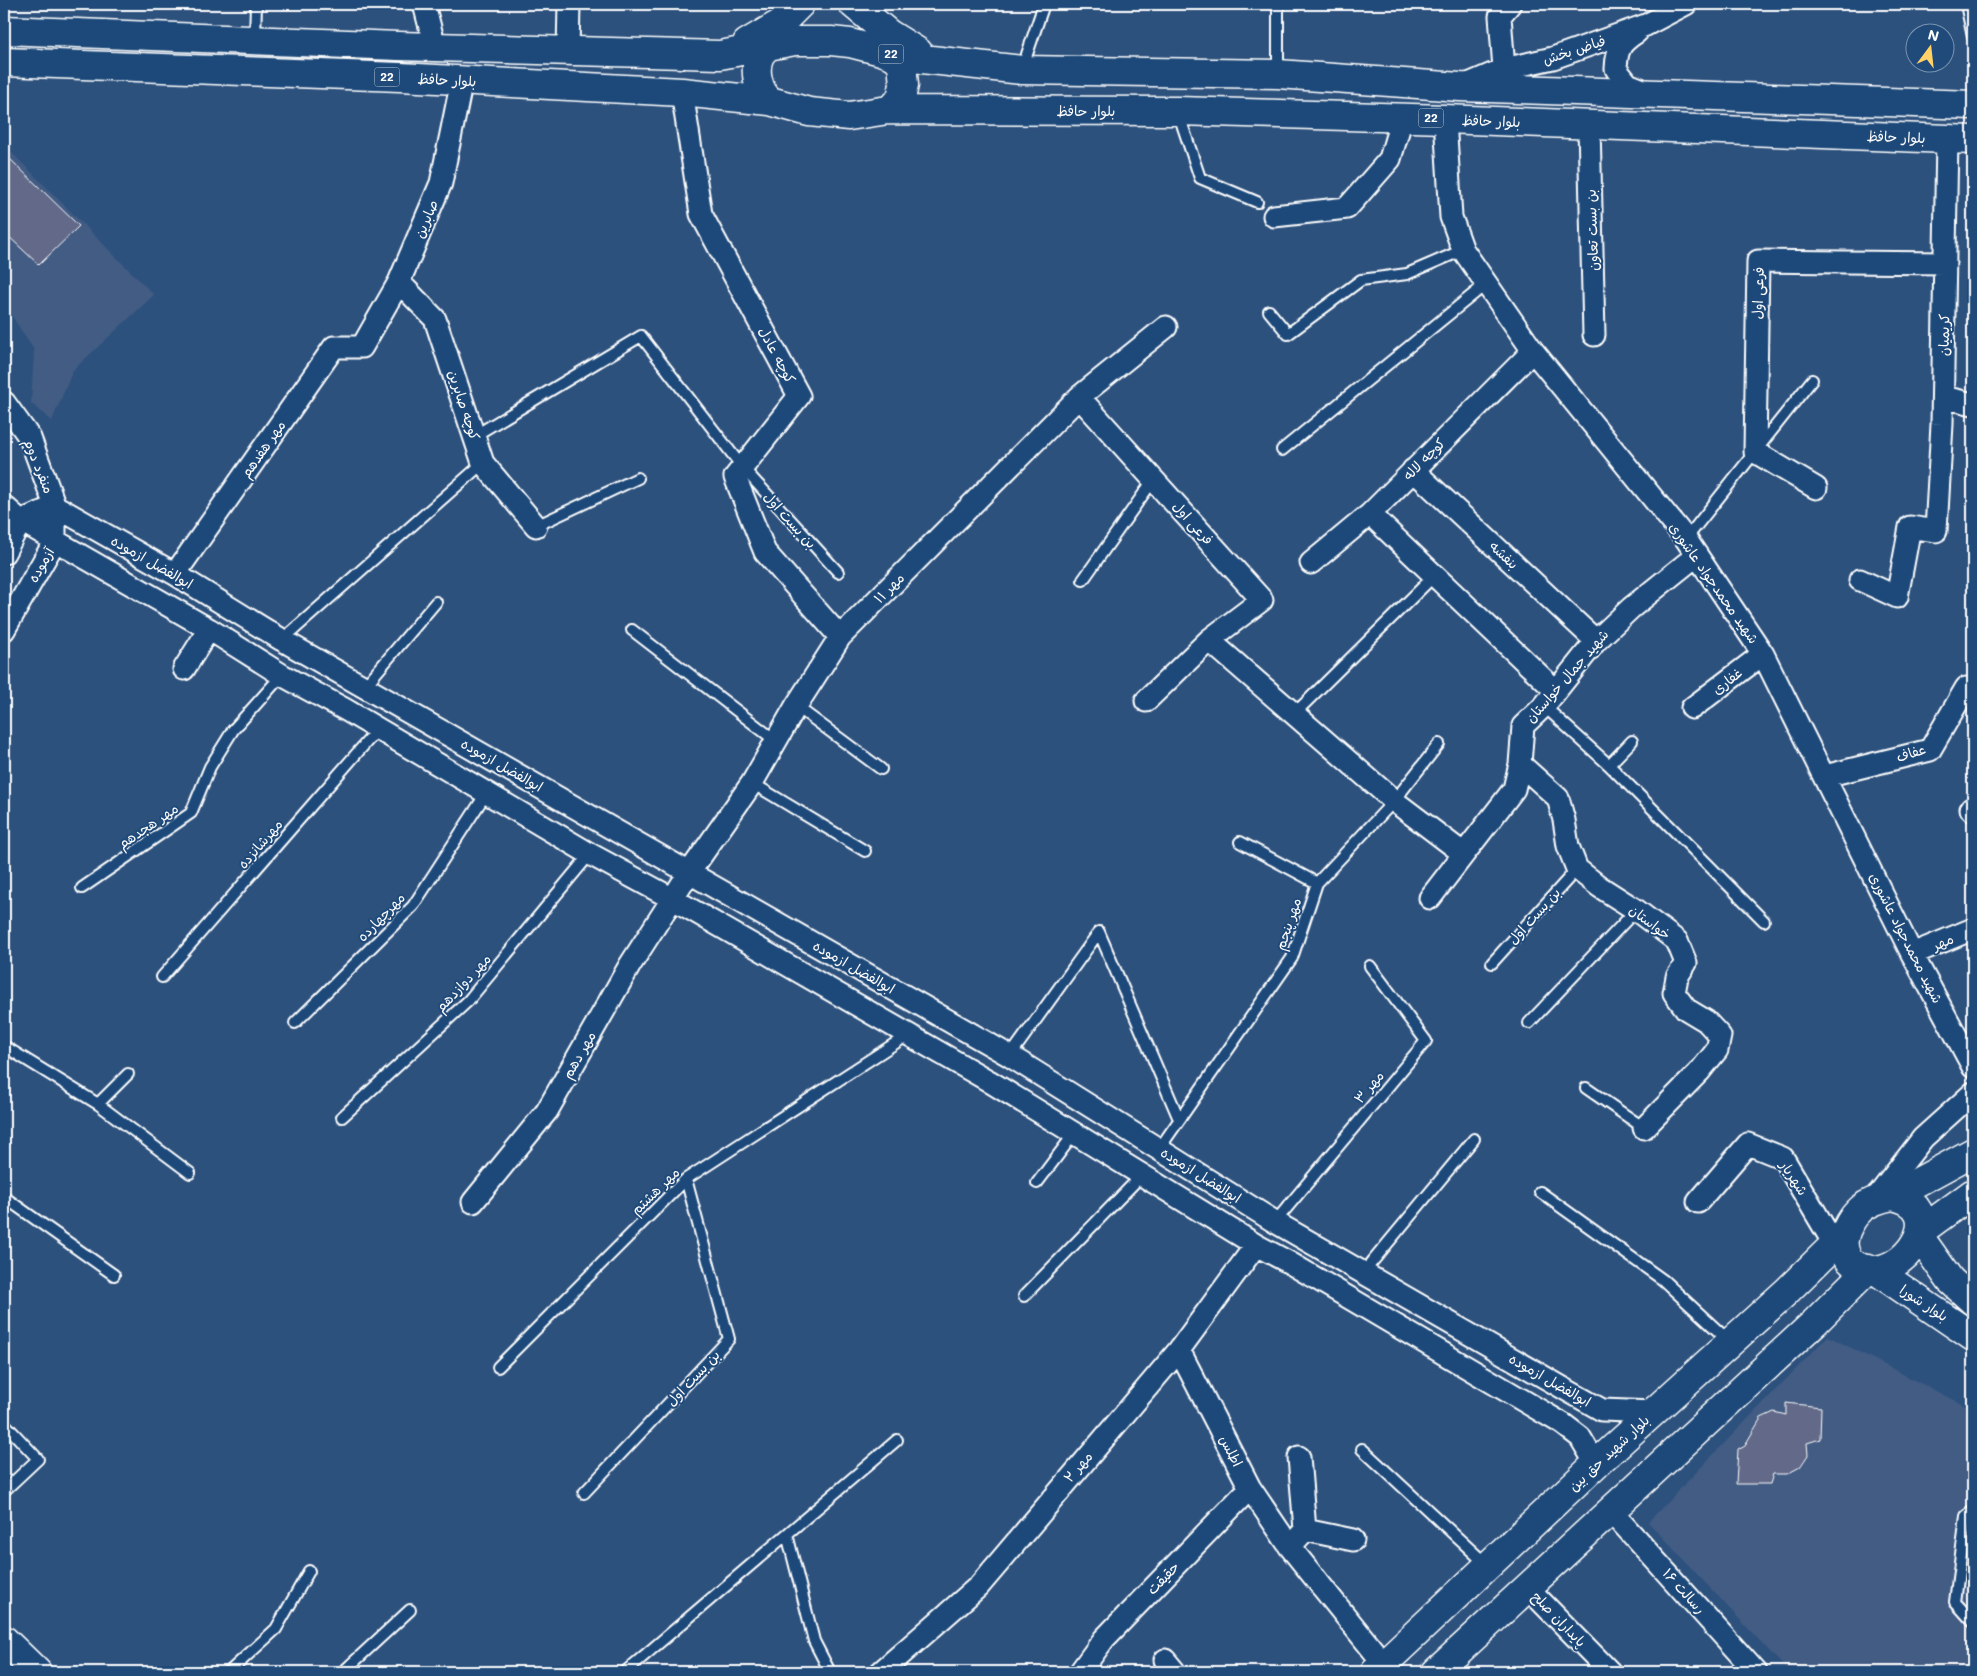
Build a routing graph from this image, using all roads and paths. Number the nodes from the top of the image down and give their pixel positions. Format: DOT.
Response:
graph roads {
  1 [pos="256,4"];
  2 [pos="424,4"];
  3 [pos="569,4"];
  4 [pos="800,4"];
  5 [pos="805,4"];
  6 [pos="849,4"];
  7 [pos="853,4"];
  8 [pos="1044,4"];
  9 [pos="1278,4"];
  10 [pos="1510,4"];
  11 [pos="1686,4"];
  12 [pos="1967,9"];
  13 [pos="1646,25"];
  14 [pos="4,30"];
  15 [pos="1973,37"];
  16 [pos="255,40"];
  17 [pos="794,41"];
  18 [pos="768,46"];
  19 [pos="435,47"];
  20 [pos="868,47"];
  21 [pos="568,51"];
  22 [pos="720,55"];
  23 [pos="895,56"];
  24 [pos="932,60"];
  25 [pos="4,62"];
  26 [pos="1504,69"];
  27 [pos="1022,70"];
  28 [pos="1278,74"];
  29 [pos="462,80"];
  30 [pos="1460,88"];
  31 [pos="682,92"];
  32 [pos="1656,95"];
  33 [pos="770,101"];
  34 [pos="1973,105"];
  35 [pos="888,110"];
  36 [pos="1178,111"];
  37 [pos="1402,118"];
  38 [pos="1445,119"];
  39 [pos="1589,124"];
  40 [pos="1960,139"];
  41 [pos="1257,202"];
  42 [pos="1274,216"];
  43 [pos="1463,250"];
  44 [pos="1945,263"];
  45 [pos="398,282"];
  46 [pos="1486,284"];
  47 [pos="1269,311"];
  48 [pos="1166,327"];
  49 [pos="1594,335"];
  50 [pos="362,347"];
  51 [pos="1533,351"];
  52 [pos="1812,380"];
  53 [pos="1079,397"];
  54 [pos="1943,397"];
  55 [pos="4,402"];
  56 [pos="1973,404"];
  57 [pos="474,436"];
  58 [pos="1282,450"];
  59 [pos="1755,452"];
  60 [pos="482,462"];
  61 [pos="743,468"];
  62 [pos="1413,470"];
  63 [pos="638,478"];
  64 [pos="1154,480"];
  65 [pos="1816,488"];
  66 [pos="4,506"];
  67 [pos="55,506"];
  68 [pos="1370,514"];
  69 [pos="22,521"];
  70 [pos="536,526"];
  71 [pos="55,541"];
  72 [pos="1691,547"];
  73 [pos="4,552"];
  74 [pos="1311,563"];
  75 [pos="838,572"];
  76 [pos="176,574"];
  77 [pos="1435,575"];
  78 [pos="1083,580"];
  79 [pos="1860,580"];
  80 [pos="436,602"];
  81 [pos="209,629"];
  82 [pos="4,630"];
  83 [pos="632,630"];
  84 [pos="840,637"];
  85 [pos="282,640"];
  86 [pos="1209,640"];
  87 [pos="1596,641"];
  88 [pos="1763,654"];
  89 [pos="184,669"];
  90 [pos="282,675"];
  91 [pos="365,686"];
  92 [pos="1966,688"];
  93 [pos="1550,698"];
  94 [pos="1146,701"];
  95 [pos="796,706"];
  96 [pos="1692,708"];
  97 [pos="1294,714"];
  98 [pos="378,729"];
  99 [pos="1632,740"];
  100 [pos="776,742"];
  101 [pos="1439,744"];
  102 [pos="1520,764"];
  103 [pos="1609,765"];
  104 [pos="881,769"];
  105 [pos="1825,776"];
  106 [pos="752,783"];
  107 [pos="487,792"];
  108 [pos="1394,801"];
  109 [pos="1240,842"];
  110 [pos="865,850"];
  111 [pos="590,854"];
  112 [pos="1464,854"];
  113 [pos="1577,869"];
  114 [pos="689,873"];
  115 [pos="1317,883"];
  116 [pos="82,888"];
  117 [pos="1430,898"];
  118 [pos="673,900"];
  119 [pos="1636,910"];
  120 [pos="1764,921"];
  121 [pos="1973,929"];
  122 [pos="1912,954"];
  123 [pos="1492,963"];
  124 [pos="1370,966"];
  125 [pos="162,977"];
  126 [pos="295,1023"];
  127 [pos="1529,1023"];
  128 [pos="908,1035"];
  129 [pos="4,1046"];
  130 [pos="1010,1056"];
  131 [pos="1973,1067"];
  132 [pos="128,1074"];
  133 [pos="1586,1088"];
  134 [pos="1973,1093"];
  135 [pos="98,1104"];
  136 [pos="342,1117"];
  137 [pos="1179,1119"];
  138 [pos="1644,1128"];
  139 [pos="1074,1134"];
  140 [pos="1474,1139"];
  141 [pos="1159,1149"];
  142 [pos="1973,1152"];
  143 [pos="190,1173"];
  144 [pos="1142,1175"];
  145 [pos="686,1178"];
  146 [pos="1037,1183"];
  147 [pos="1540,1192"];
  148 [pos="1973,1193"];
  149 [pos="4,1197"];
  150 [pos="1883,1199"];
  151 [pos="473,1202"];
  152 [pos="1698,1202"];
  153 [pos="1275,1222"];
  154 [pos="1920,1233"];
  155 [pos="1839,1240"];
  156 [pos="1256,1245"];
  157 [pos="1871,1270"];
  158 [pos="1363,1273"];
  159 [pos="114,1275"];
  160 [pos="1024,1296"];
  161 [pos="1973,1301"];
  162 [pos="1973,1337"];
  163 [pos="1731,1343"];
  164 [pos="1179,1350"];
  165 [pos="498,1367"];
  166 [pos="1654,1412"];
  167 [pos="4,1423"];
  168 [pos="897,1440"];
  169 [pos="1362,1449"];
  170 [pos="1299,1457"];
  171 [pos="1596,1464"];
  172 [pos="1250,1488"];
  173 [pos="4,1491"];
  174 [pos="584,1493"];
  175 [pos="1973,1510"];
  176 [pos="1611,1511"];
  177 [pos="1304,1530"];
  178 [pos="787,1534"];
  179 [pos="1352,1540"];
  180 [pos="1290,1547"];
  181 [pos="1489,1567"];
  182 [pos="309,1571"];
  183 [pos="1528,1588"];
  184 [pos="410,1610"];
  185 [pos="1973,1622"];
  186 [pos="4,1640"];
  187 [pos="1379,1668"];
  188 [pos="35,1672"];
  189 [pos="229,1672"];
  190 [pos="343,1672"];
  191 [pos="626,1672"];
  192 [pos="830,1672"];
  193 [pos="881,1672"];
  194 [pos="1080,1672"];
  195 [pos="1436,1672"];
  196 [pos="1610,1672"];
  197 [pos="1756,1672"];
  1 -- 16 [label="lane"];
  2 -- 19 [label="street"];
  3 -- 21 [label="street"];
  4 -- 22 [label="main road"];
  5 -- 17 [label="main road"];
  6 -- 20 [label="main road"];
  7 -- 24 [label="main road"];
  8 -- 27 [label="lane"];
  9 -- 28 [label="lane"];
  10 -- 26 [label="street"];
  11 -- 13 [label="street, فیاض بخش"];
  12 -- 15 [label="lane"];
  13 -- 26 [label="street, فیاض بخش"];
  13 -- 32 [label="street"];
  14 -- 16 [label="main road, 22"];
  16 -- 19 [label="main road, 22"];
  17 -- 18 [label="main road, 22"];
  17 -- 20 [label="main road, 22"];
  18 -- 22 [label="main road, 22"];
  18 -- 33 [label="main road"];
  19 -- 21 [label="main road, 22"];
  20 -- 23 [label="main road, 22"];
  21 -- 22 [label="main road, 22"];
  23 -- 24 [label="main road, 22"];
  23 -- 35 [label="main road, 22"];
  24 -- 27 [label="main road, 22"];
  25 -- 29 [label="main road, بلوار حافظ / 22"];
  26 -- 30 [label="street, فیاض بخش"];
  27 -- 28 [label="main road, 22"];
  28 -- 30 [label="main road, 22"];
  29 -- 31 [label="main road, بلوار حافظ / 22"];
  29 -- 45 [label="street, صابرین"];
  30 -- 32 [label="main road, 22"];
  31 -- 33 [label="main road, بلوار حافظ / 22"];
  31 -- 61 [label="street, کوچه عادل"];
  32 -- 34 [label="main road, 22"];
  33 -- 35 [label="main road, 22"];
  35 -- 36 [label="main road, بلوار حافظ / 22"];
  36 -- 37 [label="main road, بلوار حافظ / 22"];
  36 -- 41 [label="lane"];
  37 -- 38 [label="main road, بلوار حافظ / 22"];
  37 -- 42 [label="street"];
  38 -- 39 [label="main road, بلوار حافظ / 22"];
  38 -- 43 [label="street, شهید محمدجواد عاشوری"];
  39 -- 40 [label="main road, بلوار حافظ / 22"];
  39 -- 49 [label="street, بن‌ بست تعاون"];
  40 -- 44 [label="street, کریمیان"];
  43 -- 46 [label="street, شهید محمدجواد عاشوری"];
  43 -- 47 [label="lane"];
  44 -- 54 [label="street, کریمیان"];
  44 -- 59 [label="street, فرعی اول"];
  45 -- 50 [label="street, صابرین"];
  45 -- 57 [label="street, کوچه صابرین"];
  46 -- 51 [label="street, شهید محمدجواد عاشوری"];
  46 -- 58 [label="lane"];
  48 -- 53 [label="street, مهر ۱۱"];
  50 -- 76 [label="street, مهر هفدهم"];
  51 -- 62 [label="street, کوچه لاله"];
  51 -- 72 [label="street, شهید محمدجواد عاشوری"];
  52 -- 59 [label="lane"];
  53 -- 64 [label="street, فرعی اول"];
  53 -- 84 [label="street, مهر ۱۱"];
  54 -- 56 [label="street"];
  54 -- 79 [label="street, کریمیان"];
  55 -- 67 [label="street, منفرد دوم"];
  57 -- 60 [label="street, کوچه صابرین"];
  57 -- 61 [label="lane, بن بست اول"];
  59 -- 65 [label="street"];
  59 -- 72 [label="lane"];
  60 -- 70 [label="street, کوچه صابرین"];
  60 -- 85 [label="lane"];
  61 -- 75 [label="lane, بن بست اول"];
  61 -- 84 [label="street, کوچه عادل"];
  62 -- 68 [label="street, کوچه لاله"];
  62 -- 87 [label="street, بنفشه"];
  63 -- 70 [label="lane"];
  64 -- 78 [label="lane"];
  64 -- 86 [label="street, فرعی اول"];
  66 -- 69 [label="street"];
  67 -- 69 [label="street"];
  67 -- 71 [label="street, آزموده"];
  67 -- 76 [label="street, ابوالفضل ازموده"];
  68 -- 74 [label="street, کوچه لاله"];
  68 -- 77 [label="street"];
  69 -- 71 [label="street"];
  69 -- 73 [label="street"];
  71 -- 81 [label="street"];
  71 -- 82 [label="street, آزموده"];
  72 -- 87 [label="street, شهید جمال خواستان"];
  72 -- 88 [label="street, شهید محمدجواد عاشوری"];
  76 -- 85 [label="street, ابوالفضل ازموده"];
  77 -- 93 [label="street"];
  77 -- 97 [label="lane"];
  80 -- 91 [label="lane"];
  81 -- 89 [label="street"];
  81 -- 90 [label="street"];
  83 -- 100 [label="lane"];
  84 -- 95 [label="street, مهر ۱۱"];
  85 -- 91 [label="street, ابوالفضل ازموده"];
  86 -- 94 [label="street, فرعی اول"];
  86 -- 97 [label="street"];
  87 -- 93 [label="street, شهید جمال خواستان"];
  88 -- 96 [label="street, غفاری"];
  88 -- 105 [label="street, شهید محمدجواد عاشوری"];
  90 -- 98 [label="street"];
  90 -- 116 [label="lane, مهر هجدهم"];
  91 -- 114 [label="street, ابوالفضل ازموده"];
  92 -- 105 [label="street, عفاف"];
  93 -- 102 [label="street, شهید جمال خواستان"];
  93 -- 103 [label="lane"];
  95 -- 100 [label="street, مهر ۱۱"];
  95 -- 104 [label="lane"];
  97 -- 108 [label="street"];
  98 -- 107 [label="street"];
  98 -- 125 [label="lane, مهرشانزده"];
  99 -- 103 [label="lane"];
  100 -- 106 [label="street, مهر ۱۱"];
  101 -- 108 [label="lane, مهر پنجم"];
  102 -- 112 [label="street, شهید جمال خواستان"];
  102 -- 113 [label="street"];
  103 -- 120 [label="lane"];
  105 -- 122 [label="street, شهید محمدجواد عاشوری"];
  106 -- 110 [label="lane"];
  106 -- 114 [label="street, مهر ۱۱"];
  107 -- 111 [label="street"];
  107 -- 126 [label="lane, مهرچهارده"];
  108 -- 112 [label="street"];
  108 -- 115 [label="lane, مهر پنجم"];
  109 -- 115 [label="lane"];
  111 -- 118 [label="street"];
  111 -- 136 [label="lane, مهر دوازدهم"];
  112 -- 117 [label="street, شهید جمال خواستان"];
  113 -- 119 [label="street, خواستان"];
  113 -- 123 [label="lane, بن بست اول"];
  114 -- 118 [label="street, مهر ۱۱"];
  114 -- 130 [label="street, ابوالفضل ازموده"];
  115 -- 137 [label="lane, مهر پنجم"];
  118 -- 128 [label="street"];
  118 -- 151 [label="street, مهر دهم"];
  119 -- 127 [label="lane"];
  119 -- 138 [label="street, خواستان"];
  121 -- 122 [label="street, مهر"];
  122 -- 131 [label="street, شهید محمدجواد عاشوری"];
  124 -- 153 [label="lane, مهر ۳"];
  128 -- 139 [label="street"];
  128 -- 145 [label="lane, مهر هشتم"];
  129 -- 135 [label="lane"];
  130 -- 137 [label="lane"];
  130 -- 141 [label="street, ابوالفضل ازموده"];
  132 -- 135 [label="lane"];
  133 -- 138 [label="lane"];
  134 -- 150 [label="street"];
  135 -- 143 [label="lane"];
  137 -- 141 [label="lane, مهر پنجم"];
  139 -- 144 [label="street"];
  139 -- 146 [label="lane"];
  140 -- 158 [label="lane"];
  141 -- 153 [label="street, ابوالفضل ازموده"];
  142 -- 150 [label="main road"];
  144 -- 156 [label="street"];
  144 -- 160 [label="lane"];
  145 -- 165 [label="lane, مهر هشتم"];
  145 -- 174 [label="lane, بن بست اول"];
  147 -- 163 [label="lane"];
  148 -- 154 [label="main road"];
  149 -- 159 [label="lane"];
  150 -- 154 [label="main road"];
  150 -- 155 [label="main road"];
  152 -- 155 [label="street, شهریار"];
  153 -- 158 [label="street, ابوالفضل ازموده"];
  154 -- 157 [label="main road"];
  154 -- 161 [label="main road"];
  155 -- 157 [label="main road"];
  155 -- 163 [label="main road, بلوار شهید حق بین"];
  156 -- 164 [label="street, مهر ۲"];
  156 -- 171 [label="street"];
  157 -- 162 [label="main road, بلوار شورا"];
  157 -- 176 [label="main road"];
  158 -- 166 [label="street, ابوالفضل ازموده"];
  163 -- 166 [label="main road, بلوار شهید حق بین"];
  164 -- 172 [label="street, اطلس"];
  164 -- 193 [label="street, مهر ۲"];
  166 -- 171 [label="main road, بلوار شهید حق بین"];
  167 -- 173 [label="lane"];
  168 -- 178 [label="lane"];
  169 -- 181 [label="lane"];
  170 -- 177 [label="street"];
  171 -- 181 [label="main road, بلوار شهید حق بین"];
  172 -- 180 [label="street, اطلس"];
  172 -- 194 [label="street, حقیقت"];
  175 -- 185 [label="lane"];
  176 -- 183 [label="main road"];
  176 -- 197 [label="street, رسالت ۱۶"];
  177 -- 179 [label="street"];
  177 -- 180 [label="street"];
  178 -- 191 [label="lane"];
  178 -- 192 [label="lane"];
  180 -- 187 [label="street, اطلس"];
  181 -- 187 [label="main road, بلوار شهید حق بین"];
  182 -- 189 [label="lane"];
  183 -- 195 [label="main road"];
  183 -- 196 [label="street, پایداران صلح"];
  184 -- 190 [label="lane"];
  186 -- 188 [label="main road"];
}
